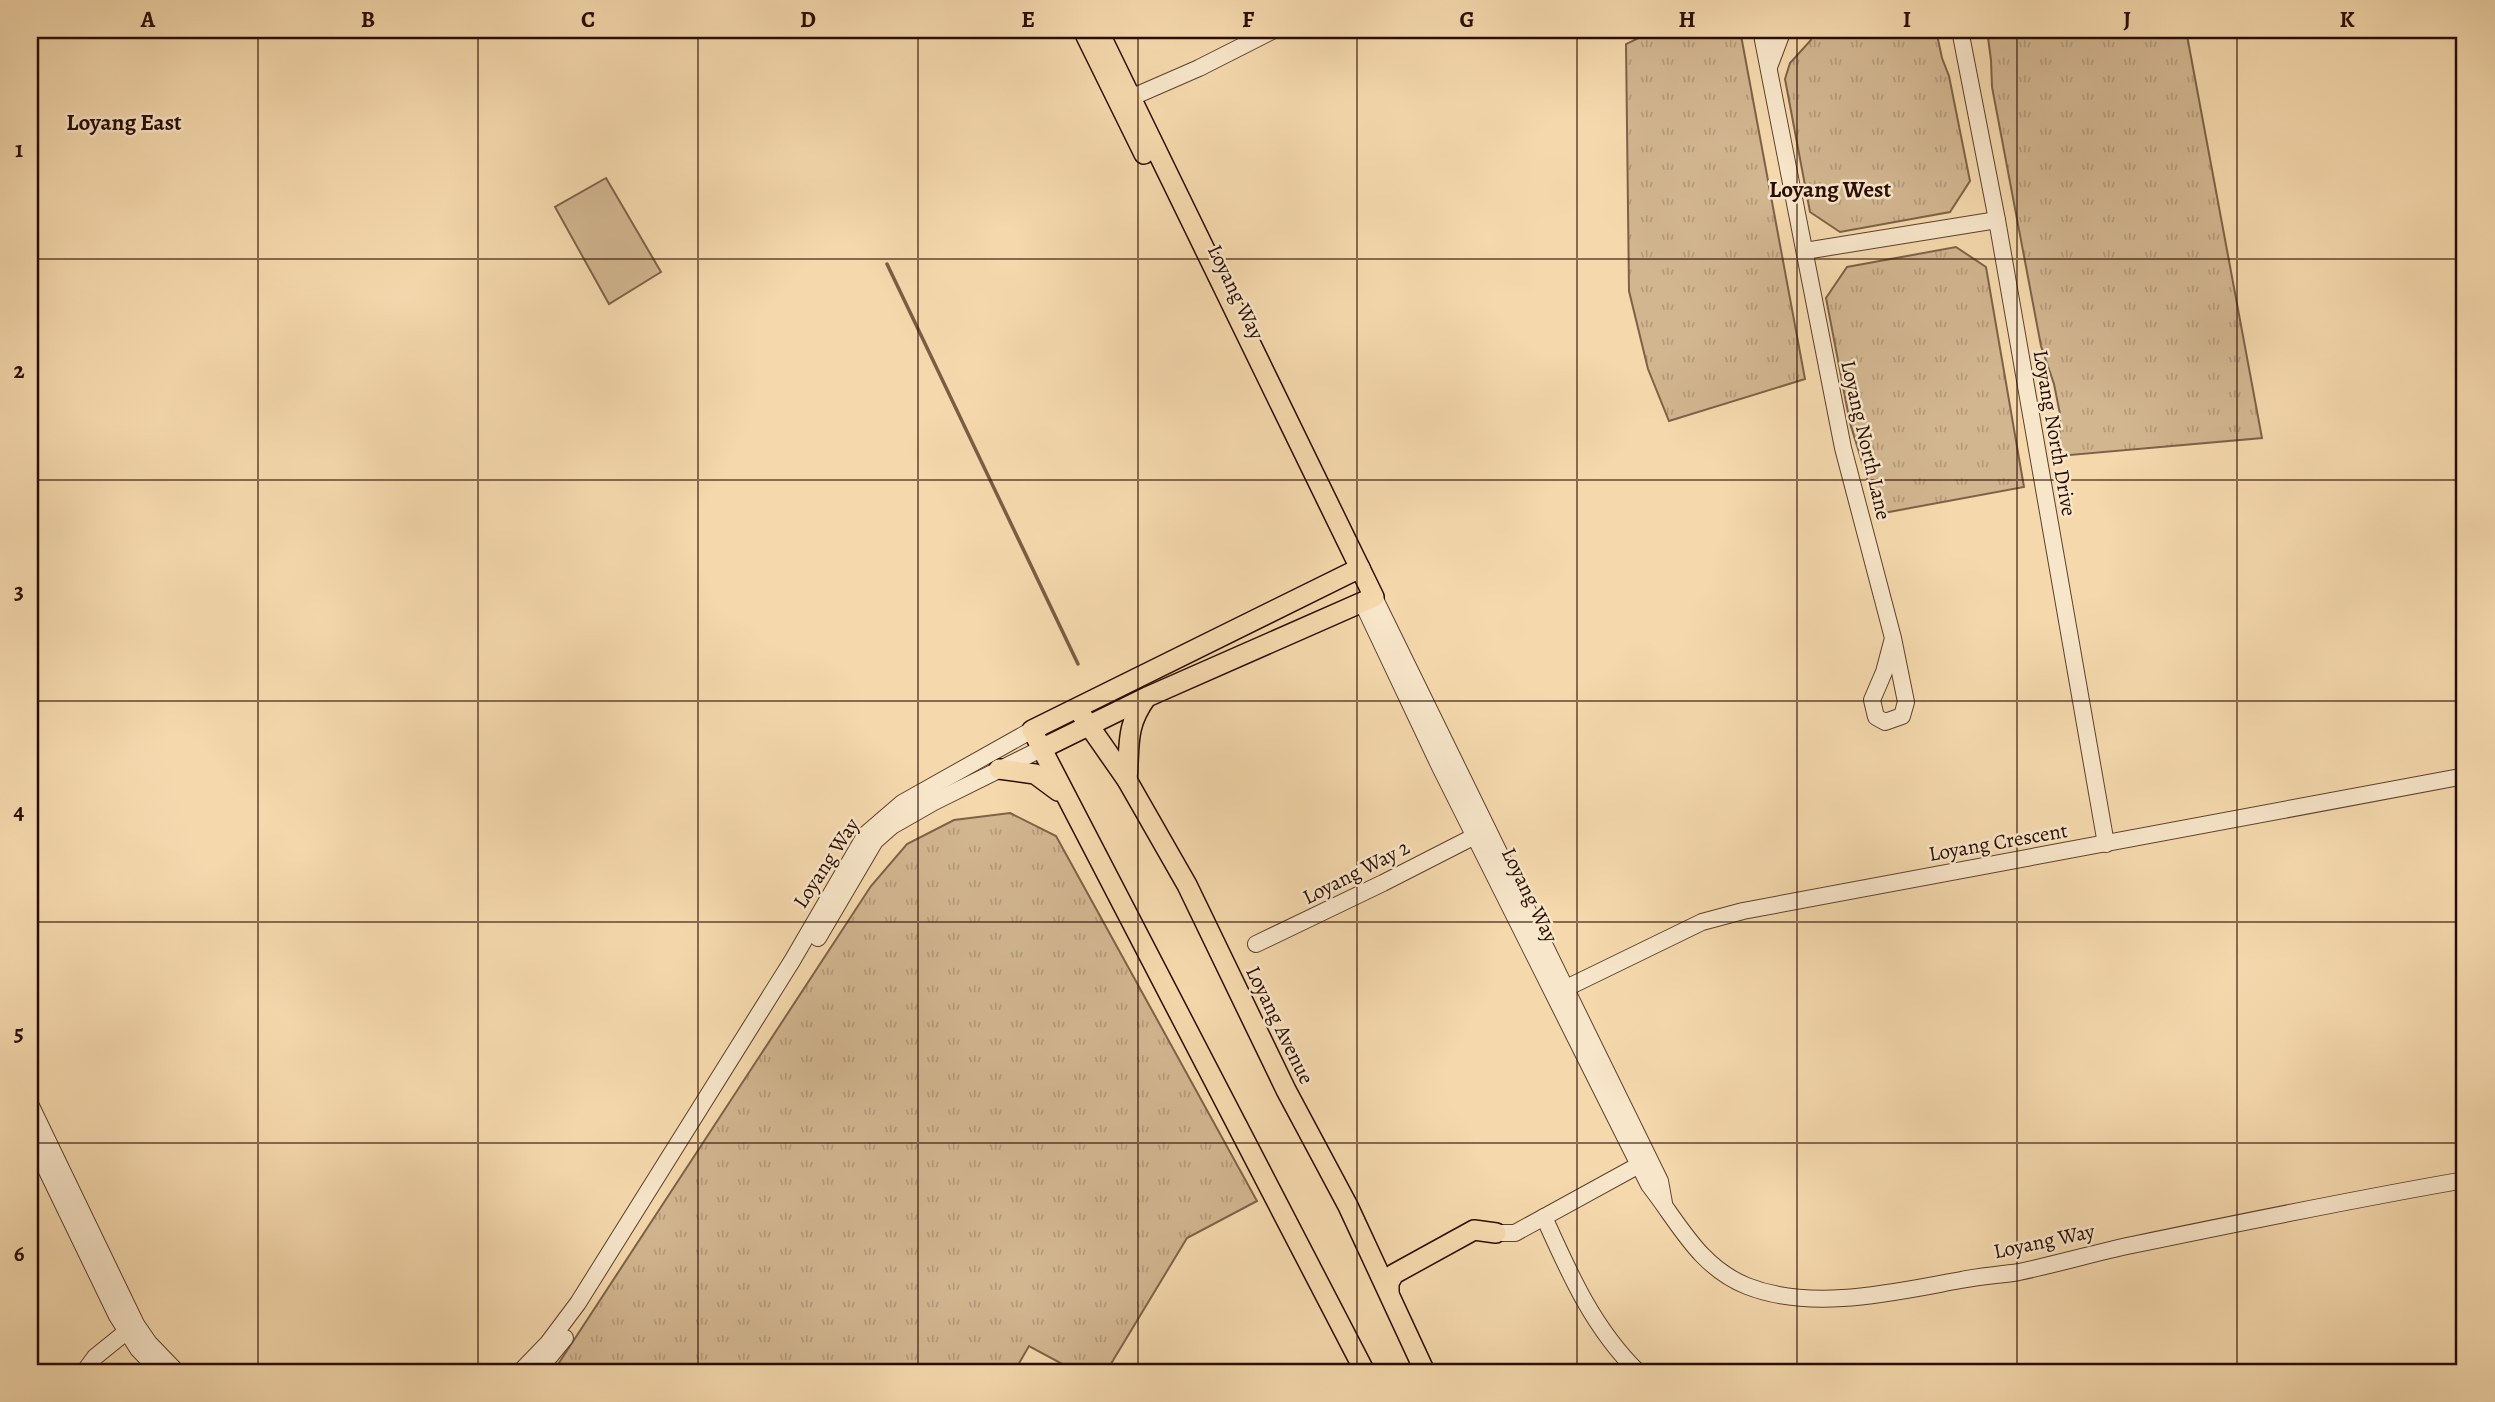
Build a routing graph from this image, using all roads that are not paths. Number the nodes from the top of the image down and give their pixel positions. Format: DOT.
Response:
graph roads {
  1 [pos="1083,30"];
  2 [pos="1098,30"];
  3 [pos="1274,30"];
  4 [pos="1761,30"];
  5 [pos="1783,30"];
  6 [pos="1960,30"];
  7 [pos="1768,69"];
  8 [pos="1125,101"];
  9 [pos="1997,220"];
  10 [pos="1805,251"];
  11 [pos="1354,571"];
  12 [pos="1368,599"];
  13 [pos="1893,638"];
  14 [pos="1147,697"];
  15 [pos="1077,707"];
  16 [pos="1090,727"];
  17 [pos="1032,730"];
  18 [pos="1041,749"];
  19 [pos="999,769"];
  20 [pos="2465,776"];
  21 [pos="1127,780"];
  22 [pos="1066,799"];
  23 [pos="1483,821"];
  24 [pos="1475,836"];
  25 [pos="2106,844"];
  26 [pos="1256,944"];
  27 [pos="1559,991"];
  28 [pos="31,1109"];
  29 [pos="30,1136"];
  30 [pos="1644,1149"];
  31 [pos="1639,1165"];
  32 [pos="1657,1174"];
  33 [pos="2465,1180"];
  34 [pos="1664,1204"];
  35 [pos="1544,1217"];
  36 [pos="1496,1233"];
  37 [pos="1389,1292"];
  38 [pos="131,1328"];
  39 [pos="84,1372"];
  40 [pos="160,1372"];
  41 [pos="177,1372"];
  42 [pos="520,1372"];
  43 [pos="537,1372"];
  44 [pos="1365,1372"];
  45 [pos="1425,1372"];
  46 [pos="1638,1372"];
  1 -- 8 [label="main road, Loyang Way"];
  2 -- 8 [label="main road, Loyang Way"];
  3 -- 8 [label="street"];
  4 -- 7 [label="street, Loyang North Lane"];
  5 -- 7 [label="street"];
  6 -- 9 [label="street, Loyang North Drive"];
  7 -- 10 [label="street, Loyang North Lane"];
  8 -- 11 [label="main road, Loyang Way"];
  9 -- 10 [label="street"];
  9 -- 25 [label="street, Loyang North Drive"];
  10 -- 13 [label="street, Loyang North Lane"];
  11 -- 12 [label="main road, Loyang Way"];
  11 -- 15 [label="main road, Loyang Way"];
  12 -- 14 [label="main road, Loyang Way"];
  12 -- 23 [label="street, Loyang Way"];
  12 -- 24 [label="street, Loyang Way"];
  14 -- 16 [label="main road, Loyang Way"];
  14 -- 21 [label="main road"];
  15 -- 16 [label="main road, Loyang Avenue"];
  15 -- 17 [label="main road, Loyang Way"];
  16 -- 18 [label="main road, Loyang Way"];
  16 -- 21 [label="main road, Loyang Avenue"];
  17 -- 18 [label="main road"];
  17 -- 42 [label="street, Loyang Way"];
  18 -- 19 [label="street, Loyang Way"];
  18 -- 22 [label="main road"];
  19 -- 22 [label="main road"];
  19 -- 43 [label="street, Loyang Way"];
  20 -- 25 [label="street, Loyang Crescent"];
  21 -- 37 [label="main road, Loyang Avenue"];
  22 -- 44 [label="main road"];
  23 -- 24 [label="street"];
  23 -- 27 [label="street, Loyang Way"];
  24 -- 26 [label="street, Loyang Way 2"];
  24 -- 27 [label="street, Loyang Way"];
  25 -- 27 [label="street, Loyang Crescent"];
  27 -- 30 [label="street, Loyang Way"];
  27 -- 31 [label="street, Loyang Way"];
  28 -- 38 [label="street"];
  29 -- 38 [label="street"];
  30 -- 31 [label="street"];
  30 -- 32 [label="street, Loyang Way"];
  31 -- 32 [label="street"];
  31 -- 34 [label="street, Loyang Way"];
  31 -- 35 [label="street"];
  32 -- 34 [label="street, Loyang Way"];
  33 -- 34 [label="street, Loyang Way"];
  35 -- 36 [label="street"];
  35 -- 46 [label="street"];
  36 -- 37 [label="main road"];
  37 -- 45 [label="main road, Loyang Avenue"];
  38 -- 39 [label="street"];
  38 -- 40 [label="street"];
  38 -- 41 [label="street"];
}
